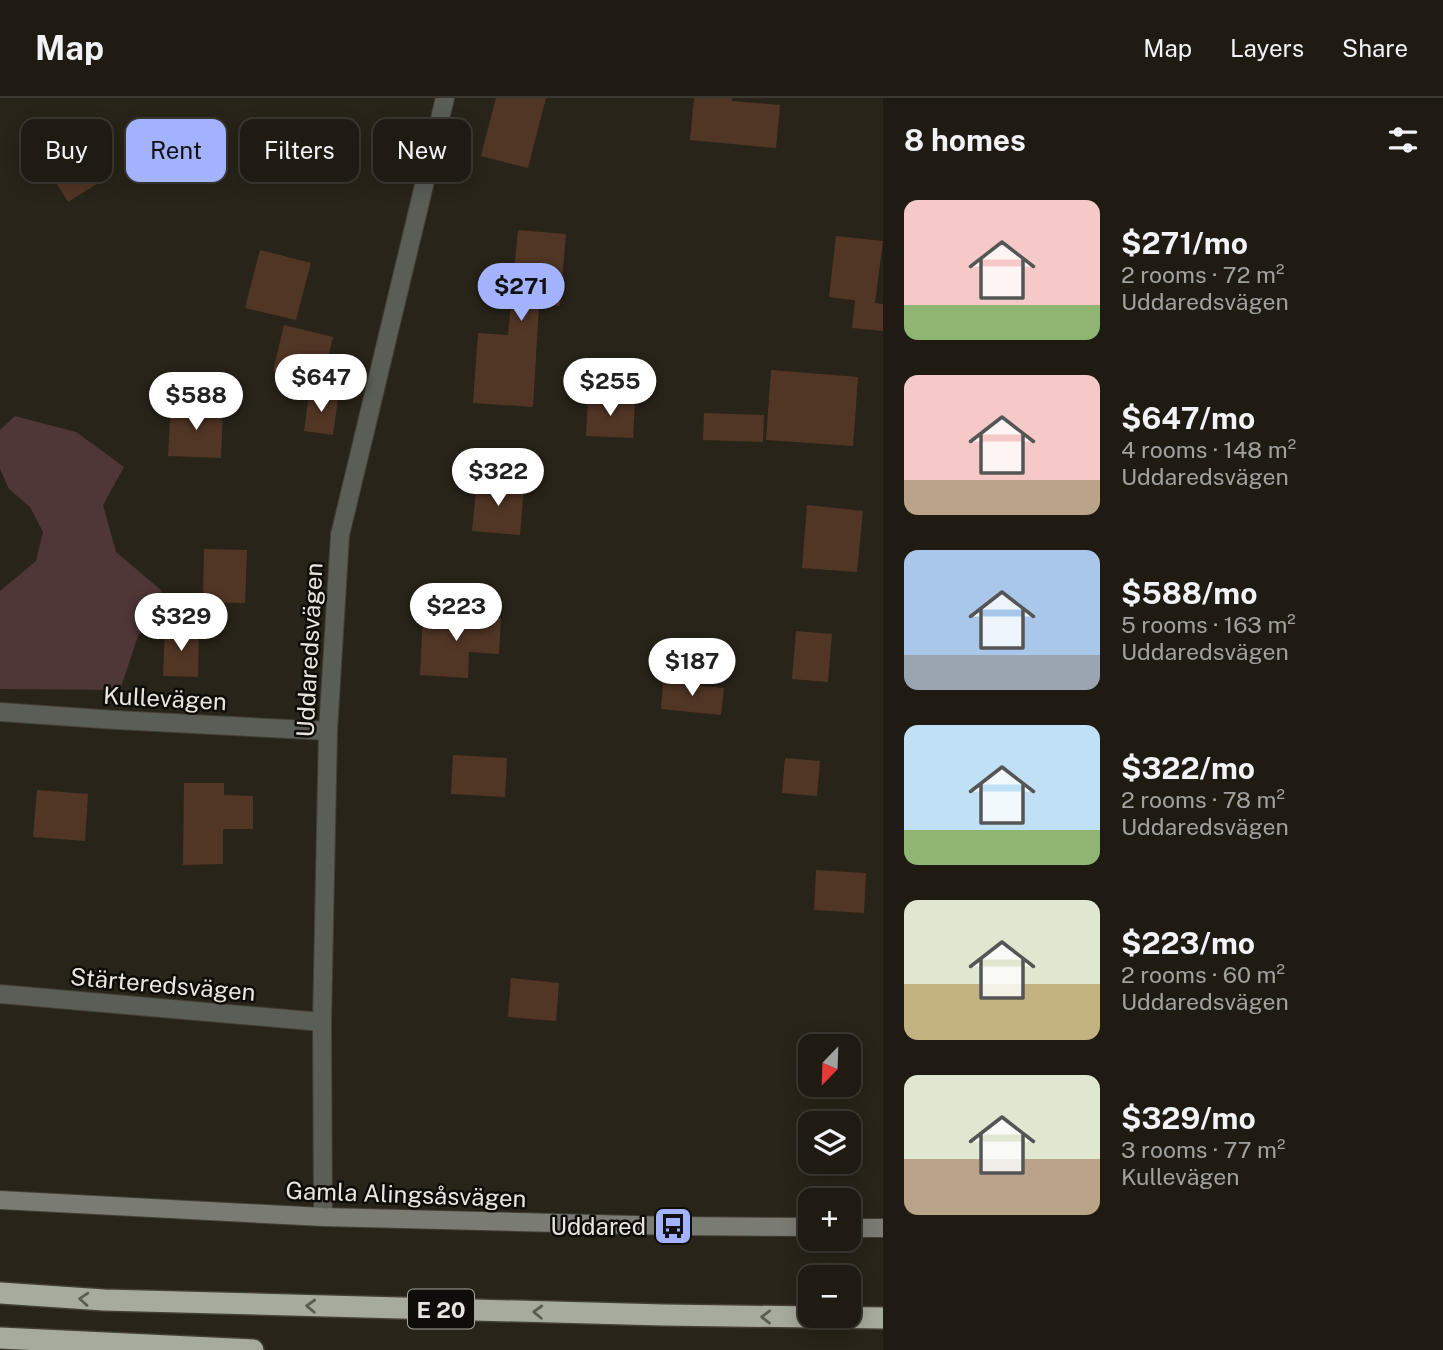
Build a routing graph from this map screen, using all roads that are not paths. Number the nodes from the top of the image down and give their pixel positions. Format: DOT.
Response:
graph roads {
  1 [pos="445,98"];
  2 [pos="0,712"];
  3 [pos="328,731"];
  4 [pos="0,994"];
  5 [pos="322,1022"];
  6 [pos="0,1200"];
  7 [pos="323,1217"];
  8 [pos="798,1227"];
  9 [pos="861,1228"];
  10 [pos="883,1228"];
  11 [pos="0,1293"];
  12 [pos="883,1318"];
  13 [pos="0,1338"];
  14 [pos="253,1350"];
  1 -- 3 [label="street, Uddaredsvägen"];
  2 -- 3 [label="street, Kullevägen"];
  3 -- 5 [label="street, Uddaredsvägen"];
  4 -- 5 [label="street, Stärteredsvägen"];
  5 -- 7 [label="street, Uddaredsvägen"];
  6 -- 7 [label="street, Gamla Alingsåsvägen"];
  7 -- 8 [label="street, Gamla Alingsåsvägen"];
  9 -- 10 [label="street"];
  12 -- 11 [label="highway, E 20, one-way"];
  13 -- 14 [label="highway"];
}
